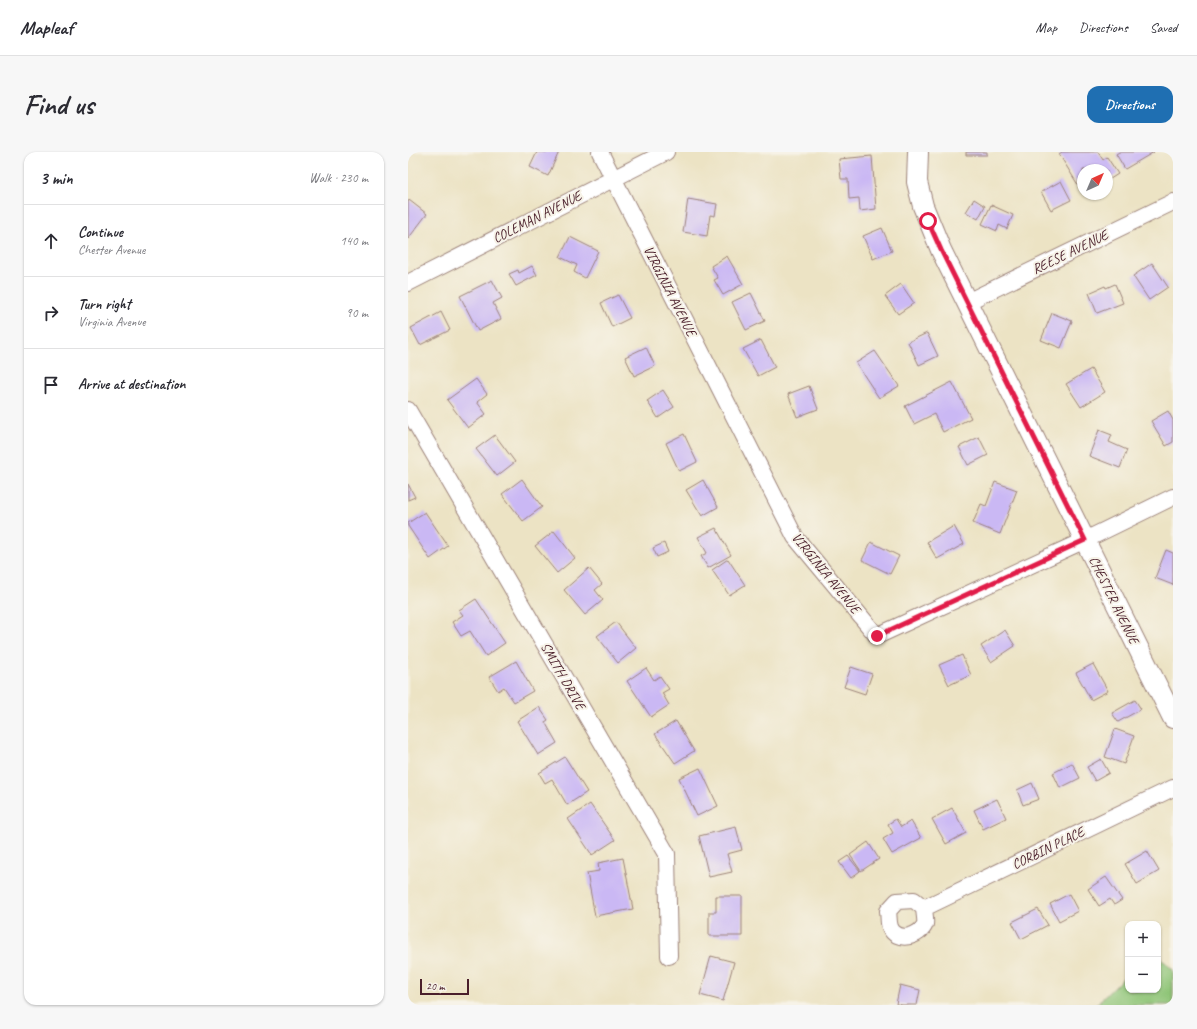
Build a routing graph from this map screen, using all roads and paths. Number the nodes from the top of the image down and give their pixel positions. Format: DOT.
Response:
graph roads {
  1 [pos="600,152"];
  2 [pos="666,152"];
  3 [pos="918,152"];
  4 [pos="612,179"];
  5 [pos="1173,202"];
  6 [pos="408,283"];
  7 [pos="967,302"];
  8 [pos="408,410"];
  9 [pos="1173,497"];
  10 [pos="1085,540"];
  11 [pos="1173,718"];
  12 [pos="1173,788"];
  13 [pos="924,908"];
  14 [pos="669,956"];
  1 -- 4 [label="street, VIRGINIA AVENUE"];
  2 -- 4 [label="street, COLEMAN AVENUE"];
  3 -- 7 [label="street, CHESTER AVENUE"];
  4 -- 6 [label="street, COLEMAN AVENUE"];
  4 -- 10 [label="street, VIRGINIA AVENUE"];
  5 -- 7 [label="street, REESE AVENUE"];
  7 -- 10 [label="street, CHESTER AVENUE"];
  8 -- 14 [label="street, SMITH DRIVE"];
  9 -- 10 [label="street, VIRGINIA AVENUE"];
  10 -- 11 [label="street, CHESTER AVENUE"];
  12 -- 13 [label="street, CORBIN PLACE"];
}
